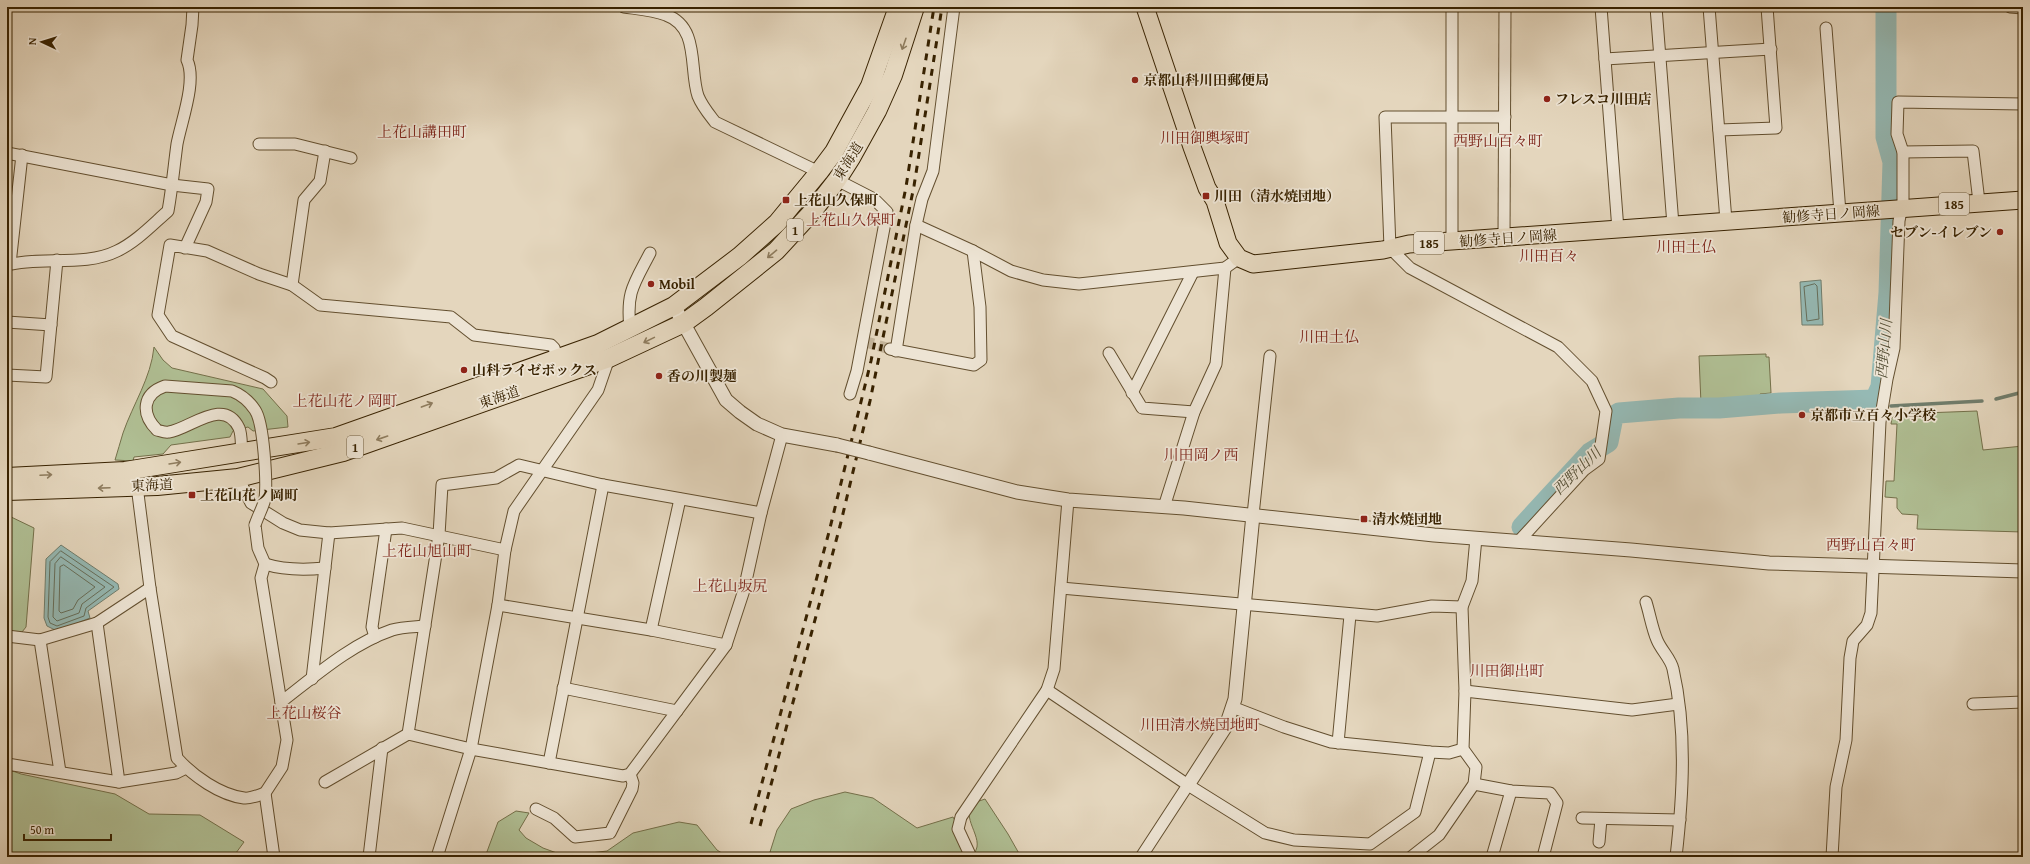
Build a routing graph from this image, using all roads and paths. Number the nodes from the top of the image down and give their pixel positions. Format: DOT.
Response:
graph roads {
  1 [pos="193,7"];
  2 [pos="624,7"];
  3 [pos="898,7"];
  4 [pos="915,7"];
  5 [pos="954,7"];
  6 [pos="1144,7"];
  7 [pos="1452,7"];
  8 [pos="1505,7"];
  9 [pos="1601,7"];
  10 [pos="1656,7"];
  11 [pos="1709,7"];
  12 [pos="1767,7"];
  13 [pos="2010,7"];
  14 [pos="2023,8"];
  15 [pos="1826,28"];
  16 [pos="1770,49"];
  17 [pos="1712,52"];
  18 [pos="1660,55"];
  19 [pos="1605,59"];
  20 [pos="2023,104"];
  21 [pos="1452,116"];
  22 [pos="1505,117"];
  23 [pos="1719,130"];
  24 [pos="259,144"];
  25 [pos="325,151"];
  26 [pos="1903,152"];
  27 [pos="7,153"];
  28 [pos="22,155"];
  29 [pos="351,158"];
  30 [pos="819,172"];
  31 [pos="837,180"];
  32 [pos="172,185"];
  33 [pos="2023,200"];
  34 [pos="1979,202"];
  35 [pos="1895,209"];
  36 [pos="1840,213"];
  37 [pos="1726,221"];
  38 [pos="916,225"];
  39 [pos="1672,225"];
  40 [pos="1618,230"];
  41 [pos="1504,238"];
  42 [pos="1452,242"];
  43 [pos="185,248"];
  44 [pos="1390,248"];
  45 [pos="973,251"];
  46 [pos="650,253"];
  47 [pos="1239,258"];
  48 [pos="57,260"];
  49 [pos="9,264"];
  50 [pos="1225,268"];
  51 [pos="1192,272"];
  52 [pos="292,285"];
  53 [pos="674,306"];
  54 [pos="7,322"];
  55 [pos="684,323"];
  56 [pos="51,325"];
  57 [pos="630,328"];
  58 [pos="1110,354"];
  59 [pos="1270,356"];
  60 [pos="610,358"];
  61 [pos="558,359"];
  62 [pos="7,375"];
  63 [pos="271,382"];
  64 [pos="1132,393"];
  65 [pos="850,394"];
  66 [pos="1194,412"];
  67 [pos="782,435"];
  68 [pos="242,453"];
  69 [pos="542,472"];
  70 [pos="7,477"];
  71 [pos="238,478"];
  72 [pos="603,485"];
  73 [pos="137,486"];
  74 [pos="7,491"];
  75 [pos="680,498"];
  76 [pos="1068,500"];
  77 [pos="1164,507"];
  78 [pos="761,512"];
  79 [pos="1253,515"];
  80 [pos="386,529"];
  81 [pos="329,533"];
  82 [pos="439,535"];
  83 [pos="1476,538"];
  84 [pos="1519,541"];
  85 [pos="506,550"];
  86 [pos="265,564"];
  87 [pos="324,568"];
  88 [pos="1873,568"];
  89 [pos="2023,571"];
  90 [pos="150,588"];
  91 [pos="1061,588"];
  92 [pos="1646,602"];
  93 [pos="1245,604"];
  94 [pos="498,605"];
  95 [pos="1462,607"];
  96 [pos="1350,615"];
  97 [pos="577,618"];
  98 [pos="97,623"];
  99 [pos="425,626"];
  100 [pos="651,630"];
  101 [pos="7,636"];
  102 [pos="375,637"];
  103 [pos="40,640"];
  104 [pos="726,645"];
  105 [pos="312,679"];
  106 [pos="563,688"];
  107 [pos="1047,690"];
  108 [pos="1465,691"];
  109 [pos="281,702"];
  110 [pos="2023,702"];
  111 [pos="1678,704"];
  112 [pos="1973,704"];
  113 [pos="1232,707"];
  114 [pos="677,711"];
  115 [pos="408,734"];
  116 [pos="1338,743"];
  117 [pos="382,748"];
  118 [pos="471,749"];
  119 [pos="1463,749"];
  120 [pos="1430,752"];
  121 [pos="549,763"];
  122 [pos="7,764"];
  123 [pos="186,768"];
  124 [pos="60,772"];
  125 [pos="630,774"];
  126 [pos="119,782"];
  127 [pos="325,782"];
  128 [pos="1474,784"];
  129 [pos="1188,785"];
  130 [pos="1511,791"];
  131 [pos="265,793"];
  132 [pos="536,809"];
  133 [pos="1582,818"];
  134 [pos="1601,819"];
  135 [pos="1680,820"];
  136 [pos="1599,842"];
  137 [pos="1144,856"];
  138 [pos="274,857"];
  139 [pos="369,857"];
  140 [pos="437,857"];
  141 [pos="971,857"];
  142 [pos="1412,857"];
  143 [pos="1492,857"];
  144 [pos="1543,857"];
  145 [pos="1676,857"];
  146 [pos="1832,857"];
  1 -- 32 [label="street"];
  2 -- 30 [label="street"];
  3 -- 30 [label="highway, 東海道 / 1"];
  4 -- 31 [label="highway, 東海道 / 1, one-way"];
  5 -- 38 [label="street"];
  6 -- 47 [label="main road"];
  7 -- 21 [label="street"];
  8 -- 22 [label="street"];
  9 -- 19 [label="street"];
  10 -- 18 [label="street"];
  11 -- 17 [label="street"];
  12 -- 16 [label="street"];
  13 -- 14 [label="street"];
  15 -- 36 [label="street"];
  16 -- 17 [label="street"];
  16 -- 23 [label="street"];
  17 -- 18 [label="street"];
  17 -- 23 [label="street"];
  18 -- 19 [label="street"];
  18 -- 39 [label="street"];
  19 -- 40 [label="street"];
  20 -- 26 [label="street"];
  21 -- 22 [label="street"];
  21 -- 42 [label="street"];
  21 -- 44 [label="street"];
  22 -- 41 [label="street"];
  23 -- 37 [label="street"];
  24 -- 25 [label="street"];
  25 -- 29 [label="street"];
  25 -- 52 [label="street"];
  26 -- 34 [label="street"];
  26 -- 35 [label="street"];
  27 -- 28 [label="street"];
  28 -- 32 [label="street"];
  28 -- 49 [label="street"];
  30 -- 53 [label="highway, 東海道 / 1"];
  31 -- 55 [label="highway, 東海道 / 1, one-way"];
  31 -- 65 [label="street"];
  32 -- 43 [label="street"];
  32 -- 48 [label="street"];
  33 -- 34 [label="main road, 勧修寺日ノ岡線 / 185"];
  34 -- 35 [label="main road, 勧修寺日ノ岡線 / 185"];
  35 -- 36 [label="main road, 勧修寺日ノ岡線 / 185"];
  35 -- 88 [label="street"];
  36 -- 37 [label="main road, 勧修寺日ノ岡線 / 185"];
  37 -- 39 [label="main road, 勧修寺日ノ岡線 / 185"];
  38 -- 45 [label="street"];
  38 -- 45 [label="street"];
  39 -- 40 [label="main road, 勧修寺日ノ岡線 / 185"];
  40 -- 41 [label="main road, 勧修寺日ノ岡線 / 185"];
  41 -- 42 [label="main road, 勧修寺日ノ岡線 / 185"];
  42 -- 44 [label="main road, 勧修寺日ノ岡線 / 185"];
  43 -- 52 [label="street"];
  43 -- 63 [label="street"];
  44 -- 47 [label="main road, 勧修寺日ノ岡線 / 185"];
  44 -- 84 [label="street"];
  45 -- 51 [label="street"];
  46 -- 57 [label="street"];
  47 -- 50 [label="street"];
  48 -- 49 [label="street"];
  48 -- 56 [label="street"];
  50 -- 51 [label="street"];
  50 -- 66 [label="street"];
  51 -- 64 [label="street"];
  52 -- 61 [label="street"];
  53 -- 55 [label="street"];
  53 -- 57 [label="highway, 東海道 / 1"];
  54 -- 56 [label="street"];
  55 -- 60 [label="highway, 東海道 / 1, one-way"];
  55 -- 67 [label="street"];
  56 -- 62 [label="street"];
  57 -- 61 [label="highway, 東海道 / 1"];
  58 -- 64 [label="street"];
  59 -- 79 [label="street"];
  60 -- 69 [label="street"];
  60 -- 71 [label="highway, 東海道 / 1, one-way"];
  68 -- 61 [label="highway, 東海道 / 1, one-way"];
  64 -- 66 [label="street"];
  66 -- 77 [label="street"];
  67 -- 76 [label="street, bridge"];
  67 -- 78 [label="street"];
  70 -- 68 [label="highway, 東海道 / 1, one-way"];
  68 -- 86 [label="street, bridge"];
  69 -- 72 [label="street"];
  69 -- 82 [label="street"];
  69 -- 85 [label="street"];
  71 -- 73 [label="highway, 東海道 / 1"];
  71 -- 81 [label="street"];
  72 -- 75 [label="street"];
  72 -- 97 [label="street"];
  73 -- 74 [label="highway, 東海道 / 1, one-way"];
  73 -- 90 [label="street"];
  75 -- 78 [label="street"];
  75 -- 100 [label="street"];
  76 -- 77 [label="street"];
  76 -- 91 [label="street"];
  77 -- 79 [label="street"];
  78 -- 104 [label="street"];
  79 -- 83 [label="street"];
  79 -- 93 [label="street"];
  80 -- 81 [label="street"];
  80 -- 82 [label="street"];
  80 -- 102 [label="street"];
  81 -- 87 [label="street"];
  82 -- 85 [label="street"];
  82 -- 99 [label="street"];
  83 -- 84 [label="street"];
  83 -- 95 [label="street"];
  84 -- 88 [label="street"];
  85 -- 94 [label="street"];
  86 -- 87 [label="street"];
  86 -- 109 [label="street"];
  87 -- 105 [label="street"];
  88 -- 89 [label="street"];
  88 -- 146 [label="street"];
  90 -- 98 [label="street"];
  90 -- 123 [label="street"];
  91 -- 93 [label="street"];
  91 -- 107 [label="street"];
  92 -- 111 [label="street"];
  93 -- 96 [label="street"];
  93 -- 113 [label="street"];
  94 -- 97 [label="street"];
  94 -- 118 [label="street"];
  95 -- 96 [label="street"];
  95 -- 108 [label="street"];
  96 -- 116 [label="street"];
  97 -- 100 [label="street"];
  97 -- 106 [label="street"];
  98 -- 103 [label="street"];
  98 -- 126 [label="street"];
  99 -- 102 [label="street"];
  99 -- 115 [label="street"];
  100 -- 104 [label="street"];
  101 -- 103 [label="street"];
  102 -- 105 [label="street"];
  103 -- 124 [label="street"];
  104 -- 114 [label="street"];
  105 -- 109 [label="street"];
  106 -- 114 [label="street"];
  106 -- 121 [label="street"];
  107 -- 129 [label="street"];
  107 -- 141 [label="street"];
  108 -- 111 [label="street"];
  108 -- 119 [label="street"];
  109 -- 131 [label="street"];
  110 -- 112 [label="street"];
  111 -- 135 [label="street"];
  113 -- 116 [label="street"];
  113 -- 129 [label="street"];
  114 -- 125 [label="street"];
  115 -- 117 [label="street"];
  115 -- 118 [label="street"];
  116 -- 120 [label="street"];
  117 -- 127 [label="street"];
  117 -- 139 [label="street"];
  118 -- 121 [label="street"];
  118 -- 140 [label="street"];
  119 -- 120 [label="street"];
  119 -- 128 [label="street"];
  120 -- 129 [label="street"];
  121 -- 125 [label="street"];
  122 -- 124 [label="street"];
  123 -- 126 [label="street"];
  123 -- 131 [label="street"];
  124 -- 126 [label="street"];
  125 -- 132 [label="street"];
  128 -- 130 [label="street"];
  128 -- 142 [label="street"];
  129 -- 137 [label="street"];
  130 -- 143 [label="street"];
  130 -- 144 [label="street"];
  131 -- 138 [label="street"];
  133 -- 134 [label="street"];
  134 -- 135 [label="street"];
  134 -- 136 [label="street"];
  135 -- 145 [label="street"];
}
